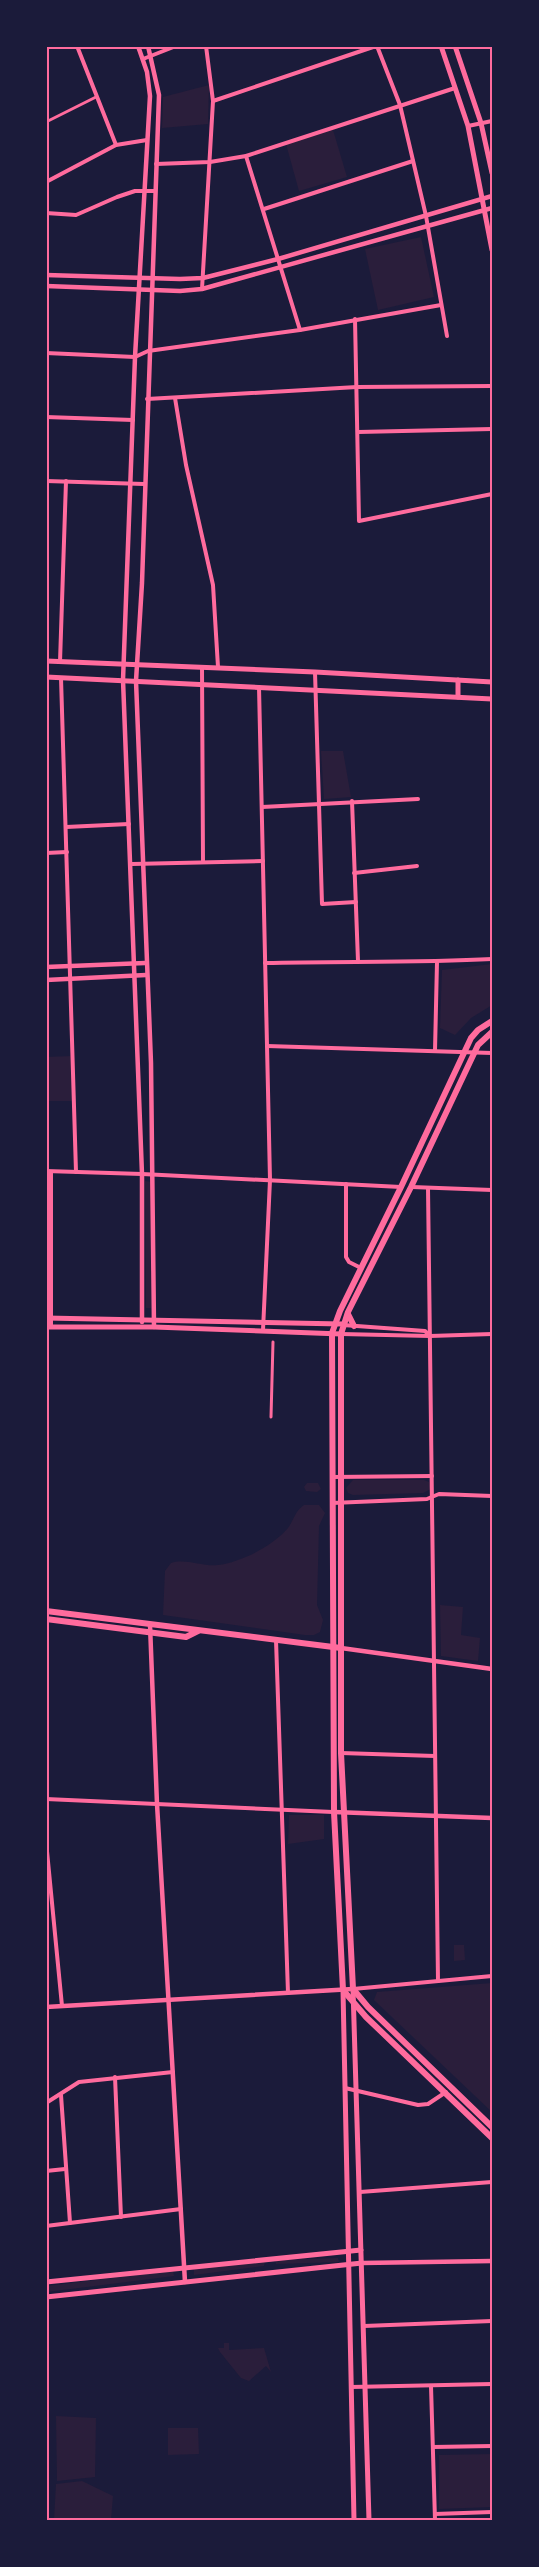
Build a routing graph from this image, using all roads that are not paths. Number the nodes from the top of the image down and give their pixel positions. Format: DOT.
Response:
graph roads {
  1 [pos="77,46"];
  2 [pos="138,46"];
  3 [pos="148,46"];
  4 [pos="176,46"];
  5 [pos="206,46"];
  6 [pos="377,46"];
  7 [pos="441,46"];
  8 [pos="455,46"];
  9 [pos="151,55"];
  10 [pos="143,59"];
  11 [pos="455,88"];
  12 [pos="96,97"];
  13 [pos="213,101"];
  14 [pos="399,105"];
  15 [pos="492,121"];
  16 [pos="46,122"];
  17 [pos="481,123"];
  18 [pos="468,126"];
  19 [pos="147,140"];
  20 [pos="116,145"];
  21 [pos="246,156"];
  22 [pos="413,161"];
  23 [pos="210,162"];
  24 [pos="156,164"];
  25 [pos="492,173"];
  26 [pos="46,182"];
  27 [pos="144,191"];
  28 [pos="154,191"];
  29 [pos="492,196"];
  30 [pos="483,199"];
  31 [pos="492,208"];
  32 [pos="264,209"];
  33 [pos="485,210"];
  34 [pos="46,213"];
  35 [pos="426,216"];
  36 [pos="427,227"];
  37 [pos="492,250"];
  38 [pos="278,258"];
  39 [pos="281,269"];
  40 [pos="46,275"];
  41 [pos="58,275"];
  42 [pos="139,278"];
  43 [pos="152,278"];
  44 [pos="203,278"];
  45 [pos="46,286"];
  46 [pos="58,286"];
  47 [pos="202,289"];
  48 [pos="139,290"];
  49 [pos="151,290"];
  50 [pos="441,305"];
  51 [pos="356,319"];
  52 [pos="300,330"];
  53 [pos="447,336"];
  54 [pos="148,351"];
  55 [pos="46,353"];
  56 [pos="135,357"];
  57 [pos="492,386"];
  58 [pos="357,387"];
  59 [pos="175,398"];
  60 [pos="147,399"];
  61 [pos="46,417"];
  62 [pos="133,420"];
  63 [pos="492,429"];
  64 [pos="358,432"];
  65 [pos="46,481"];
  66 [pos="66,482"];
  67 [pos="130,484"];
  68 [pos="144,484"];
  69 [pos="492,494"];
  70 [pos="141,582"];
  71 [pos="127,583"];
  72 [pos="46,662"];
  73 [pos="60,662"];
  74 [pos="124,664"];
  75 [pos="138,664"];
  76 [pos="202,667"];
  77 [pos="218,667"];
  78 [pos="315,672"];
  79 [pos="46,678"];
  80 [pos="61,678"];
  81 [pos="123,680"];
  82 [pos="458,680"];
  83 [pos="136,681"];
  84 [pos="492,682"];
  85 [pos="201,684"];
  86 [pos="259,686"];
  87 [pos="315,688"];
  88 [pos="458,697"];
  89 [pos="492,699"];
  90 [pos="418,799"];
  91 [pos="352,801"];
  92 [pos="319,802"];
  93 [pos="262,807"];
  94 [pos="130,824"];
  95 [pos="66,828"];
  96 [pos="67,852"];
  97 [pos="46,853"];
  98 [pos="263,861"];
  99 [pos="203,862"];
  100 [pos="132,864"];
  101 [pos="141,864"];
  102 [pos="417,866"];
  103 [pos="354,873"];
  104 [pos="356,902"];
  105 [pos="492,959"];
  106 [pos="357,961"];
  107 [pos="437,962"];
  108 [pos="145,963"];
  109 [pos="265,963"];
  110 [pos="135,964"];
  111 [pos="71,966"];
  112 [pos="46,967"];
  113 [pos="146,975"];
  114 [pos="135,976"];
  115 [pos="71,979"];
  116 [pos="46,980"];
  117 [pos="492,1021"];
  118 [pos="492,1032"];
  119 [pos="267,1046"];
  120 [pos="435,1051"];
  121 [pos="464,1052"];
  122 [pos="475,1053"];
  123 [pos="492,1053"];
  124 [pos="151,1063"];
  125 [pos="138,1064"];
  126 [pos="49,1172"];
  127 [pos="76,1172"];
  128 [pos="142,1174"];
  129 [pos="153,1174"];
  130 [pos="270,1180"];
  131 [pos="346,1184"];
  132 [pos="401,1187"];
  133 [pos="411,1187"];
  134 [pos="428,1188"];
  135 [pos="492,1190"];
  136 [pos="361,1268"];
  137 [pos="348,1312"];
  138 [pos="49,1318"];
  139 [pos="78,1318"];
  140 [pos="106,1319"];
  141 [pos="142,1319"];
  142 [pos="154,1319"];
  143 [pos="263,1322"];
  144 [pos="334,1324"];
  145 [pos="342,1324"];
  146 [pos="142,1326"];
  147 [pos="354,1326"];
  148 [pos="49,1327"];
  149 [pos="78,1327"];
  150 [pos="107,1327"];
  151 [pos="154,1327"];
  152 [pos="263,1330"];
  153 [pos="332,1333"];
  154 [pos="340,1334"];
  155 [pos="492,1334"];
  156 [pos="430,1336"];
  157 [pos="273,1342"];
  158 [pos="271,1417"];
  159 [pos="341,1476"];
  160 [pos="432,1476"];
  161 [pos="332,1477"];
  162 [pos="433,1496"];
  163 [pos="492,1496"];
  164 [pos="332,1503"];
  165 [pos="341,1503"];
  166 [pos="46,1611"];
  167 [pos="46,1619"];
  168 [pos="150,1625"];
  169 [pos="198,1630"];
  170 [pos="150,1634"];
  171 [pos="276,1639"];
  172 [pos="332,1647"];
  173 [pos="341,1648"];
  174 [pos="434,1662"];
  175 [pos="492,1670"];
  176 [pos="341,1753"];
  177 [pos="435,1756"];
  178 [pos="46,1799"];
  179 [pos="157,1804"];
  180 [pos="281,1809"];
  181 [pos="334,1812"];
  182 [pos="343,1812"];
  183 [pos="437,1816"];
  184 [pos="492,1818"];
  185 [pos="46,1841"];
  186 [pos="492,1976"];
  187 [pos="438,1981"];
  188 [pos="353,1989"];
  189 [pos="343,1990"];
  190 [pos="288,1993"];
  191 [pos="168,2000"];
  192 [pos="354,2005"];
  193 [pos="62,2006"];
  194 [pos="46,2007"];
  195 [pos="174,2072"];
  196 [pos="115,2077"];
  197 [pos="451,2087"];
  198 [pos="345,2088"];
  199 [pos="357,2091"];
  200 [pos="446,2092"];
  201 [pos="61,2094"];
  202 [pos="46,2103"];
  203 [pos="346,2123"];
  204 [pos="358,2123"];
  205 [pos="492,2127"];
  206 [pos="492,2138"];
  207 [pos="65,2169"];
  208 [pos="46,2170"];
  209 [pos="492,2182"];
  210 [pos="360,2192"];
  211 [pos="181,2209"];
  212 [pos="121,2217"];
  213 [pos="70,2223"];
  214 [pos="46,2226"];
  215 [pos="361,2250"];
  216 [pos="349,2252"];
  217 [pos="492,2261"];
  218 [pos="362,2263"];
  219 [pos="349,2265"];
  220 [pos="184,2268"];
  221 [pos="46,2282"];
  222 [pos="185,2282"];
  223 [pos="46,2296"];
  224 [pos="492,2321"];
  225 [pos="364,2326"];
  226 [pos="492,2384"];
  227 [pos="431,2386"];
  228 [pos="351,2387"];
  229 [pos="365,2387"];
  230 [pos="492,2446"];
  231 [pos="433,2447"];
  232 [pos="492,2512"];
  233 [pos="435,2514"];
  234 [pos="354,2520"];
  235 [pos="369,2520"];
  236 [pos="435,2520"];
  1 -- 12 [label="street"];
  2 -- 10 [label="street"];
  3 -- 9 [label="street"];
  4 -- 9 [label="street"];
  5 -- 13 [label="street"];
  6 -- 13 [label="street"];
  6 -- 14 [label="street"];
  7 -- 11 [label="main road"];
  8 -- 17 [label="main road"];
  9 -- 10 [label="street"];
  9 -- 24 [label="street"];
  10 -- 19 [label="street"];
  11 -- 14 [label="street"];
  11 -- 18 [label="main road"];
  12 -- 16 [label="street"];
  12 -- 20 [label="street"];
  13 -- 23 [label="street"];
  14 -- 21 [label="street"];
  14 -- 22 [label="street"];
  15 -- 17 [label="street"];
  17 -- 18 [label="street"];
  17 -- 25 [label="main road"];
  18 -- 30 [label="main road"];
  19 -- 20 [label="street"];
  19 -- 27 [label="street"];
  20 -- 26 [label="street"];
  21 -- 23 [label="street"];
  21 -- 32 [label="street"];
  22 -- 32 [label="street"];
  22 -- 35 [label="street"];
  23 -- 24 [label="street"];
  23 -- 44 [label="street"];
  24 -- 28 [label="street"];
  27 -- 28 [label="street"];
  27 -- 34 [label="street"];
  27 -- 42 [label="street"];
  28 -- 43 [label="street"];
  29 -- 30 [label="street"];
  30 -- 33 [label="main road"];
  30 -- 35 [label="street"];
  31 -- 33 [label="street"];
  32 -- 38 [label="street"];
  33 -- 36 [label="street"];
  33 -- 37 [label="main road"];
  35 -- 36 [label="street"];
  35 -- 38 [label="street"];
  36 -- 39 [label="street"];
  36 -- 50 [label="street"];
  38 -- 39 [label="street"];
  38 -- 44 [label="street"];
  39 -- 47 [label="street"];
  39 -- 52 [label="street"];
  40 -- 41 [label="street"];
  41 -- 42 [label="street"];
  41 -- 46 [label="street"];
  42 -- 43 [label="street"];
  42 -- 48 [label="street"];
  43 -- 44 [label="street"];
  43 -- 49 [label="street"];
  44 -- 47 [label="street"];
  45 -- 46 [label="street"];
  46 -- 48 [label="street"];
  47 -- 49 [label="street"];
  48 -- 49 [label="street"];
  48 -- 56 [label="street"];
  49 -- 54 [label="street"];
  50 -- 51 [label="street"];
  50 -- 53 [label="street"];
  51 -- 52 [label="street"];
  51 -- 58 [label="street"];
  52 -- 54 [label="street"];
  54 -- 56 [label="street"];
  54 -- 60 [label="street"];
  55 -- 56 [label="street"];
  56 -- 62 [label="street"];
  57 -- 58 [label="street"];
  58 -- 59 [label="street"];
  58 -- 64 [label="street"];
  59 -- 60 [label="street"];
  59 -- 77 [label="street"];
  60 -- 68 [label="street"];
  61 -- 62 [label="street"];
  62 -- 67 [label="street"];
  63 -- 64 [label="street"];
  64 -- 69 [label="street"];
  65 -- 66 [label="street"];
  66 -- 67 [label="street"];
  66 -- 73 [label="street"];
  67 -- 68 [label="street"];
  67 -- 71 [label="street"];
  68 -- 70 [label="street"];
  70 -- 71 [label="street"];
  70 -- 75 [label="street"];
  71 -- 74 [label="street"];
  72 -- 73 [label="main road"];
  73 -- 74 [label="main road"];
  74 -- 75 [label="main road"];
  74 -- 81 [label="street"];
  75 -- 76 [label="main road"];
  75 -- 83 [label="street"];
  76 -- 77 [label="main road"];
  76 -- 85 [label="street"];
  77 -- 78 [label="main road"];
  78 -- 82 [label="main road"];
  78 -- 87 [label="street"];
  79 -- 80 [label="main road"];
  80 -- 81 [label="main road"];
  80 -- 95 [label="street"];
  81 -- 83 [label="main road"];
  81 -- 94 [label="street"];
  82 -- 84 [label="main road"];
  82 -- 88 [label="main road"];
  83 -- 85 [label="main road"];
  83 -- 101 [label="street"];
  85 -- 86 [label="main road"];
  85 -- 99 [label="street"];
  86 -- 87 [label="main road"];
  86 -- 93 [label="street"];
  87 -- 88 [label="main road"];
  87 -- 92 [label="street"];
  88 -- 89 [label="main road"];
  90 -- 91 [label="street"];
  91 -- 92 [label="street"];
  91 -- 103 [label="street"];
  92 -- 93 [label="street"];
  92 -- 104 [label="street"];
  93 -- 98 [label="street"];
  94 -- 95 [label="street"];
  94 -- 100 [label="street"];
  95 -- 96 [label="street"];
  96 -- 97 [label="street"];
  96 -- 111 [label="street"];
  98 -- 99 [label="street"];
  98 -- 109 [label="street"];
  99 -- 101 [label="street"];
  100 -- 101 [label="street"];
  100 -- 110 [label="street"];
  101 -- 108 [label="street"];
  102 -- 103 [label="street"];
  103 -- 104 [label="street"];
  104 -- 106 [label="street"];
  105 -- 107 [label="street"];
  106 -- 107 [label="street"];
  106 -- 109 [label="street"];
  107 -- 120 [label="street"];
  108 -- 110 [label="street"];
  108 -- 113 [label="street"];
  109 -- 119 [label="street"];
  110 -- 111 [label="street"];
  110 -- 114 [label="street"];
  111 -- 112 [label="street"];
  111 -- 115 [label="street"];
  113 -- 114 [label="street"];
  113 -- 124 [label="street"];
  114 -- 115 [label="street"];
  114 -- 125 [label="street"];
  115 -- 116 [label="street"];
  115 -- 127 [label="street"];
  117 -- 121 [label="main road"];
  118 -- 122 [label="main road"];
  119 -- 120 [label="street"];
  119 -- 130 [label="street"];
  120 -- 121 [label="street"];
  121 -- 122 [label="street"];
  121 -- 132 [label="main road"];
  122 -- 123 [label="street"];
  122 -- 133 [label="main road"];
  124 -- 125 [label="street"];
  124 -- 129 [label="street"];
  125 -- 128 [label="street"];
  126 -- 127 [label="street"];
  126 -- 138 [label="street"];
  127 -- 128 [label="street"];
  128 -- 129 [label="street"];
  128 -- 141 [label="street"];
  129 -- 130 [label="street"];
  129 -- 142 [label="street"];
  130 -- 131 [label="street"];
  130 -- 143 [label="street"];
  131 -- 132 [label="street"];
  131 -- 136 [label="street"];
  132 -- 136 [label="main road"];
  133 -- 134 [label="street"];
  133 -- 137 [label="main road"];
  134 -- 135 [label="street"];
  134 -- 156 [label="street"];
  136 -- 144 [label="main road"];
  137 -- 145 [label="main road"];
  137 -- 147 [label="main road"];
  138 -- 139 [label="main road"];
  138 -- 148 [label="street"];
  139 -- 140 [label="main road"];
  139 -- 149 [label="main road"];
  140 -- 141 [label="main road"];
  140 -- 150 [label="main road"];
  141 -- 142 [label="main road"];
  141 -- 146 [label="street"];
  142 -- 143 [label="main road"];
  142 -- 151 [label="street"];
  143 -- 144 [label="main road"];
  143 -- 152 [label="street"];
  144 -- 145 [label="main road"];
  144 -- 153 [label="main road"];
  145 -- 147 [label="street"];
  145 -- 154 [label="main road"];
  146 -- 150 [label="main road"];
  146 -- 151 [label="main road"];
  147 -- 156 [label="street"];
  148 -- 149 [label="main road"];
  149 -- 150 [label="main road"];
  151 -- 152 [label="main road"];
  152 -- 153 [label="main road"];
  153 -- 154 [label="main road"];
  153 -- 161 [label="main road"];
  154 -- 156 [label="street"];
  154 -- 159 [label="main road"];
  155 -- 156 [label="street"];
  156 -- 160 [label="street"];
  157 -- 158 [label="street"];
  159 -- 160 [label="street"];
  159 -- 161 [label="street"];
  159 -- 165 [label="main road"];
  160 -- 162 [label="street"];
  161 -- 164 [label="main road"];
  162 -- 163 [label="street"];
  162 -- 165 [label="street"];
  162 -- 174 [label="street"];
  164 -- 165 [label="street"];
  164 -- 172 [label="main road"];
  165 -- 173 [label="main road"];
  166 -- 168 [label="main road"];
  167 -- 170 [label="main road"];
  168 -- 169 [label="main road"];
  168 -- 170 [label="street"];
  169 -- 170 [label="main road"];
  169 -- 171 [label="main road"];
  170 -- 179 [label="street"];
  171 -- 172 [label="main road"];
  171 -- 180 [label="street"];
  172 -- 173 [label="main road"];
  172 -- 181 [label="main road"];
  173 -- 174 [label="street"];
  173 -- 176 [label="main road"];
  174 -- 175 [label="street"];
  174 -- 177 [label="street"];
  176 -- 177 [label="street"];
  176 -- 182 [label="main road"];
  177 -- 183 [label="street"];
  178 -- 179 [label="street"];
  179 -- 180 [label="street"];
  179 -- 191 [label="street"];
  180 -- 181 [label="street"];
  180 -- 190 [label="street"];
  181 -- 182 [label="street"];
  181 -- 189 [label="main road"];
  182 -- 183 [label="street"];
  182 -- 188 [label="main road"];
  183 -- 184 [label="street"];
  183 -- 187 [label="street"];
  185 -- 193 [label="street"];
  186 -- 187 [label="street"];
  187 -- 188 [label="street"];
  188 -- 189 [label="street"];
  188 -- 192 [label="main road"];
  188 -- 197 [label="main road"];
  189 -- 190 [label="street"];
  189 -- 192 [label="main road"];
  189 -- 198 [label="main road"];
  190 -- 191 [label="street"];
  191 -- 193 [label="street"];
  191 -- 195 [label="street"];
  192 -- 199 [label="main road"];
  192 -- 200 [label="main road"];
  193 -- 194 [label="street"];
  195 -- 196 [label="street"];
  195 -- 211 [label="street"];
  196 -- 201 [label="street"];
  196 -- 212 [label="street"];
  197 -- 200 [label="street"];
  197 -- 205 [label="main road"];
  198 -- 199 [label="street"];
  198 -- 203 [label="main road"];
  199 -- 200 [label="street"];
  199 -- 204 [label="main road"];
  200 -- 206 [label="main road"];
  201 -- 202 [label="street"];
  201 -- 207 [label="street"];
  203 -- 204 [label="main road"];
  203 -- 216 [label="main road"];
  204 -- 210 [label="main road"];
  207 -- 208 [label="street"];
  207 -- 213 [label="street"];
  209 -- 210 [label="street"];
  210 -- 215 [label="main road"];
  211 -- 212 [label="street"];
  211 -- 220 [label="street"];
  212 -- 213 [label="street"];
  213 -- 214 [label="street"];
  215 -- 216 [label="main road"];
  215 -- 218 [label="main road"];
  216 -- 219 [label="main road"];
  216 -- 220 [label="main road"];
  217 -- 218 [label="street"];
  218 -- 219 [label="main road"];
  218 -- 225 [label="main road"];
  219 -- 222 [label="main road"];
  219 -- 228 [label="main road"];
  220 -- 221 [label="main road"];
  220 -- 222 [label="street"];
  222 -- 223 [label="main road"];
  224 -- 225 [label="street"];
  225 -- 229 [label="main road"];
  226 -- 227 [label="street"];
  227 -- 229 [label="street"];
  227 -- 231 [label="street"];
  228 -- 229 [label="street"];
  228 -- 234 [label="main road"];
  229 -- 235 [label="main road"];
  230 -- 231 [label="street"];
  231 -- 233 [label="street"];
  232 -- 233 [label="street"];
  233 -- 236 [label="street"];
}
